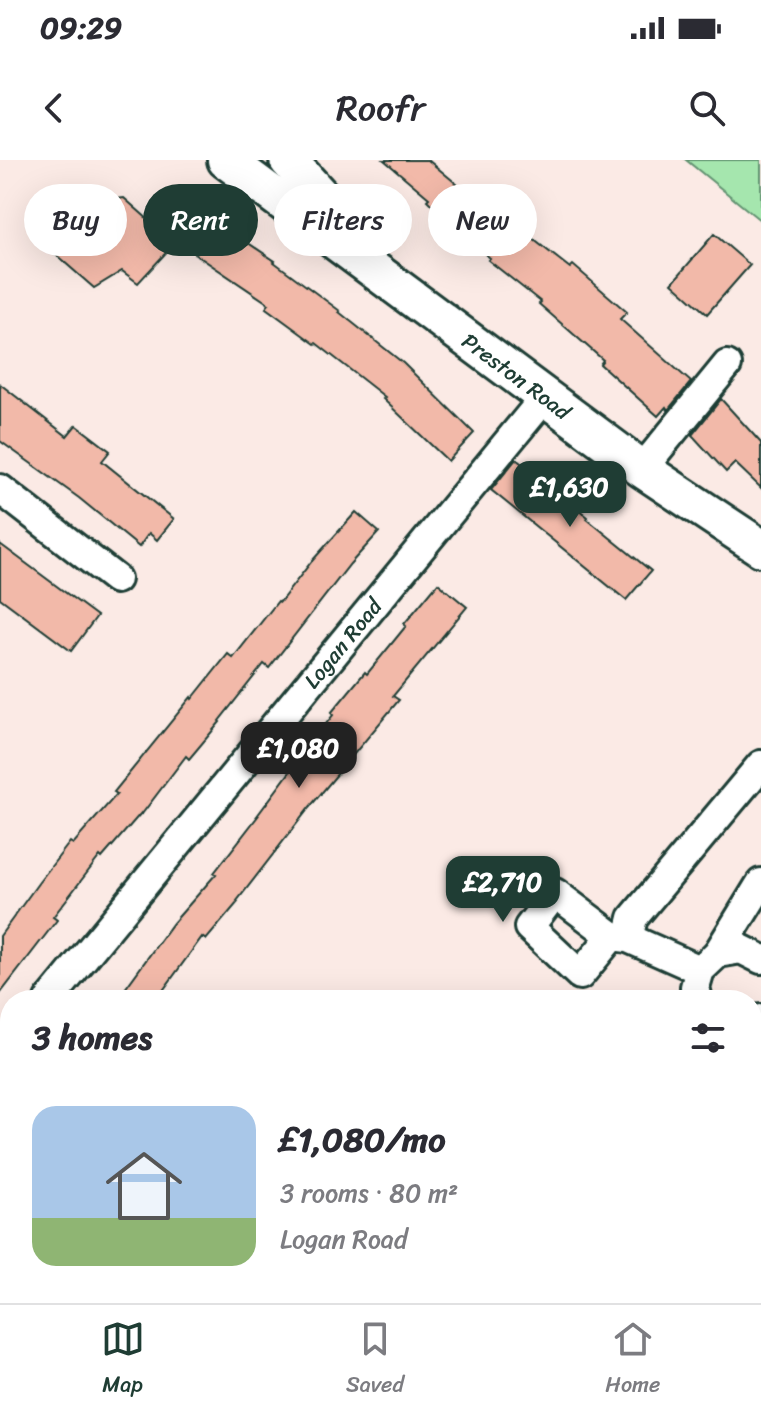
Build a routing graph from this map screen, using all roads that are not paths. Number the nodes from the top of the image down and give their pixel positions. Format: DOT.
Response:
graph roads {
  1 [pos="226,160"];
  2 [pos="288,160"];
  3 [pos="310,184"];
  4 [pos="274,196"];
  5 [pos="356,256"];
  6 [pos="727,365"];
  7 [pos="545,397"];
  8 [pos="642,469"];
  9 [pos="0,489"];
  10 [pos="761,548"];
  11 [pos="116,579"];
  12 [pos="761,765"];
  13 [pos="757,889"];
  14 [pos="760,958"];
  15 [pos="709,962"];
  16 [pos="57,990"];
  17 [pos="696,990"];
  1 -- 4 [label="street, Preston Road"];
  2 -- 3 [label="street, Preston Road"];
  5 -- 7 [label="street, Preston Road"];
  6 -- 8 [label="street"];
  7 -- 8 [label="street, Preston Road"];
  7 -- 16 [label="street, Logan Road"];
  8 -- 10 [label="street, Preston Road"];
  9 -- 11 [label="street"];
  12 -- 15 [label="street"];
  13 -- 14 [label="street"];
  13 -- 15 [label="street"];
  14 -- 15 [label="street"];
  15 -- 17 [label="street"];
}
